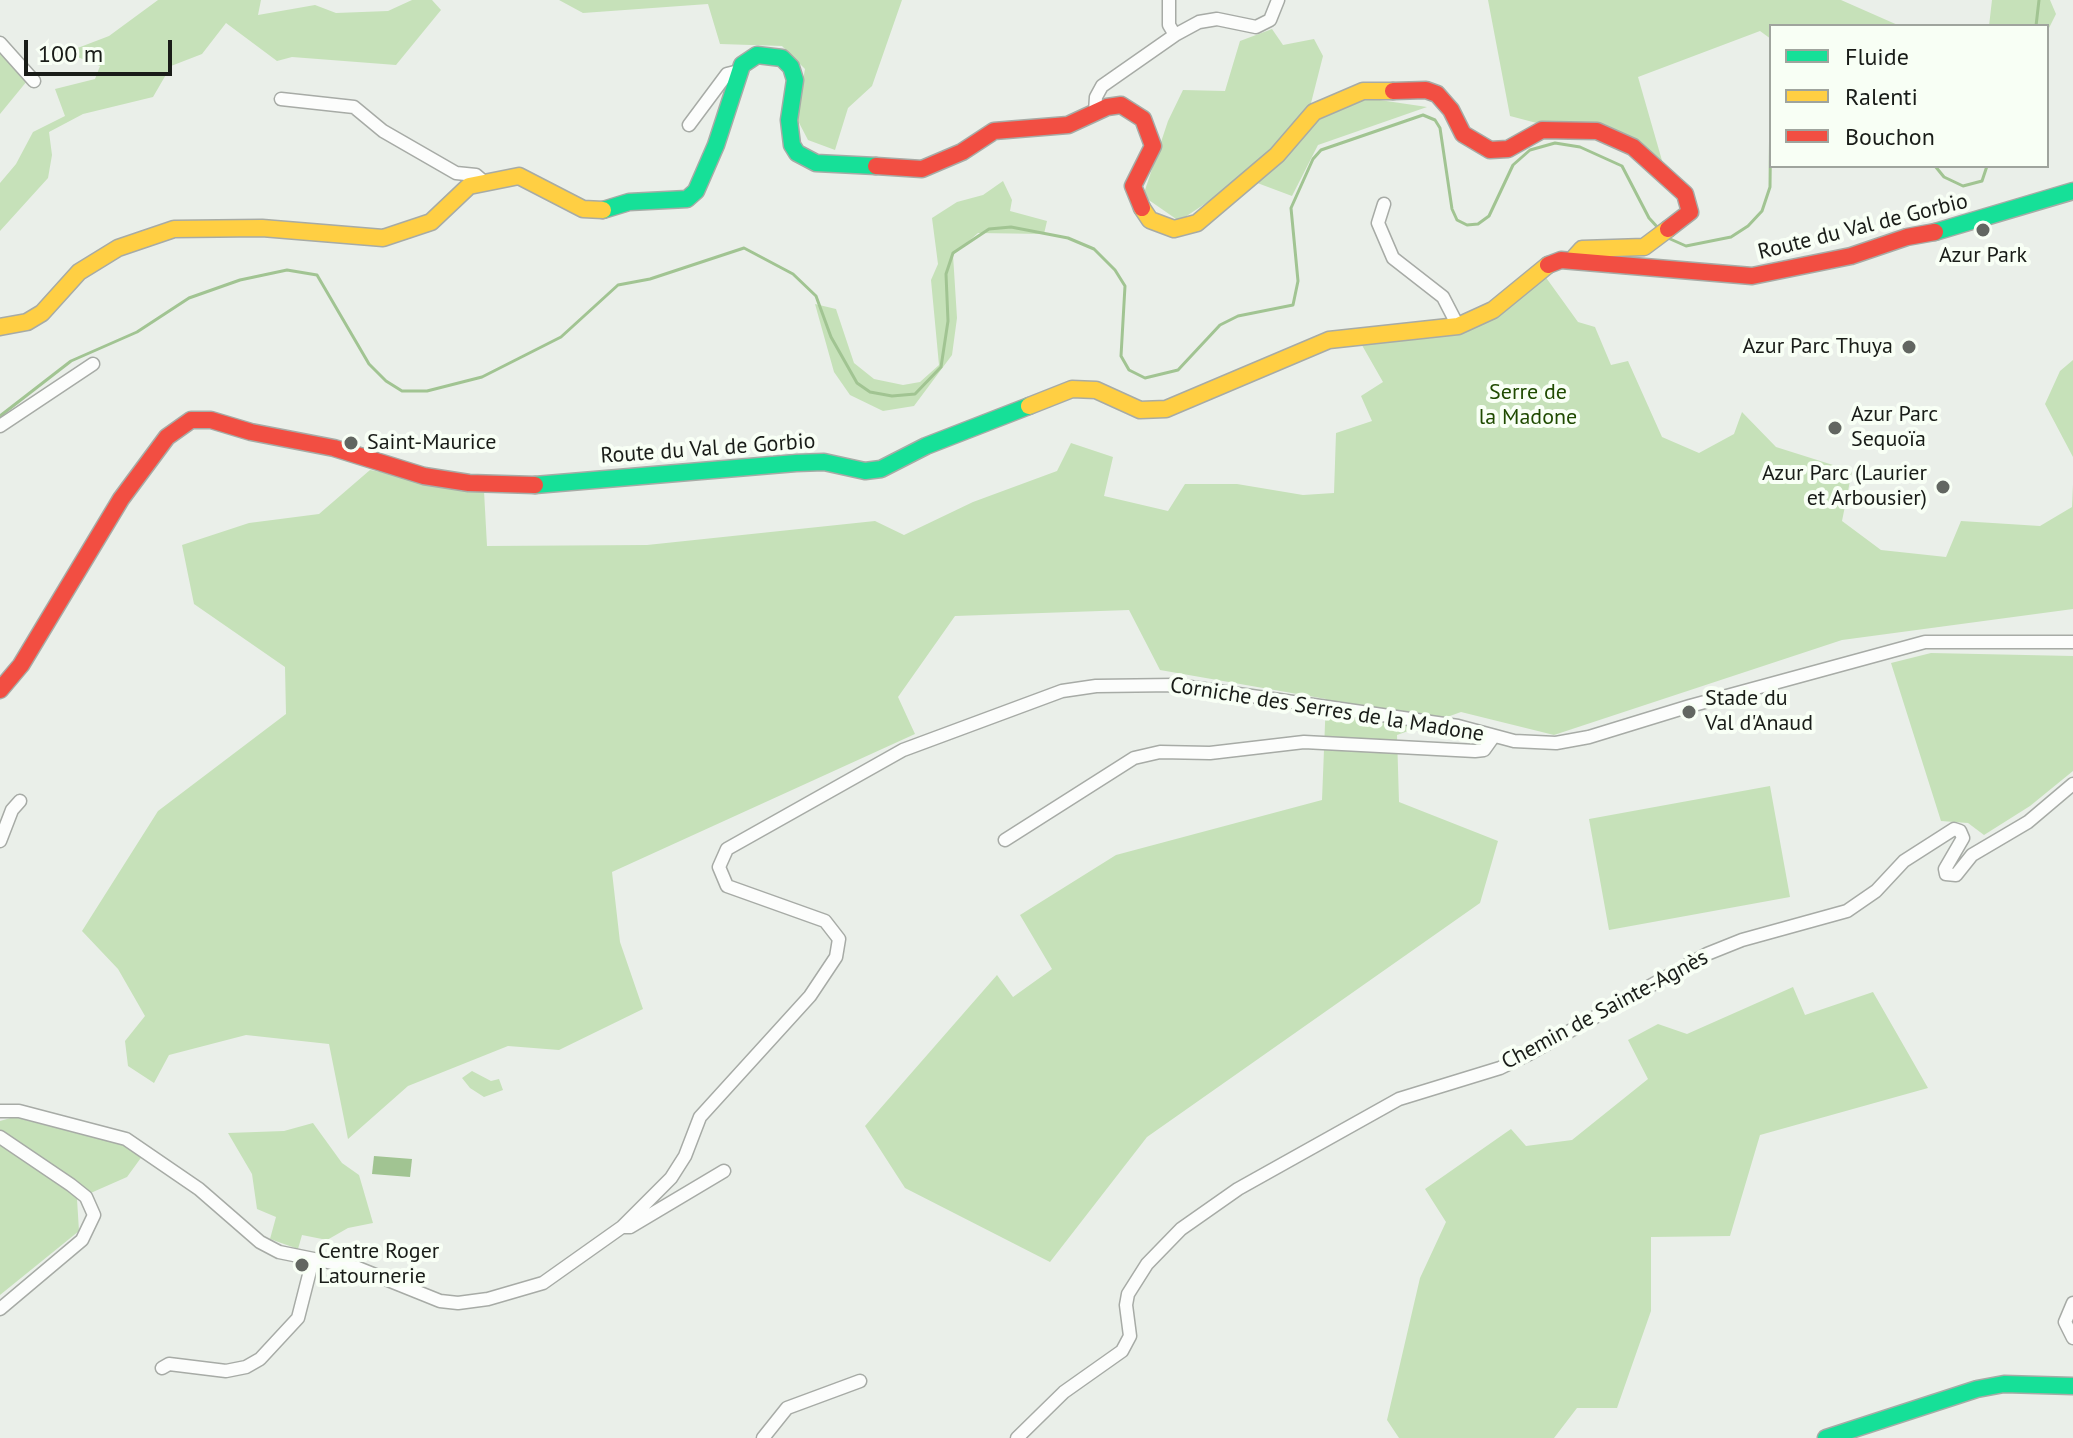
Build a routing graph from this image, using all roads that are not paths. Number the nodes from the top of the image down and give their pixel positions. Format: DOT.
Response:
graph roads {
  1 [pos="1169,0"];
  2 [pos="1278,0"];
  3 [pos="1175,35"];
  4 [pos="0,43"];
  5 [pos="739,71"];
  6 [pos="34,81"];
  7 [pos="281,99"];
  8 [pos="1095,112"];
  9 [pos="689,125"];
  10 [pos="483,181"];
  11 [pos="2073,191"];
  12 [pos="1384,204"];
  13 [pos="1573,259"];
  14 [pos="1458,326"];
  15 [pos="0,327"];
  16 [pos="93,364"];
  17 [pos="0,426"];
  18 [pos="2073,642"];
  19 [pos="0,690"];
  20 [pos="1494,736"];
  21 [pos="2073,784"];
  22 [pos="20,801"];
  23 [pos="1005,840"];
  24 [pos="0,841"];
  25 [pos="0,1111"];
  26 [pos="0,1137"];
  27 [pos="724,1171"];
  28 [pos="622,1227"];
  29 [pos="313,1259"];
  30 [pos="2073,1303"];
  31 [pos="0,1309"];
  32 [pos="2073,1338"];
  33 [pos="162,1368"];
  34 [pos="860,1381"];
  35 [pos="2073,1386"];
  36 [pos="763,1438"];
  37 [pos="1017,1438"];
  38 [pos="1826,1438"];
  1 -- 3 [label="street"];
  2 -- 3 [label="street"];
  3 -- 8 [label="street"];
  4 -- 6 [label="street"];
  5 -- 8 [label="street"];
  5 -- 9 [label="street"];
  5 -- 10 [label="street"];
  7 -- 10 [label="street"];
  8 -- 13 [label="street"];
  10 -- 15 [label="street"];
  11 -- 13 [label="street, Route du Val de Gorbio"];
  12 -- 14 [label="street"];
  13 -- 14 [label="street, Route du Val de Gorbio"];
  14 -- 19 [label="street, Route du Val de Gorbio"];
  16 -- 17 [label="street"];
  18 -- 20 [label="street, Corniche des Serres de la Madone"];
  20 -- 23 [label="street"];
  20 -- 28 [label="street, Corniche des Serres de la Madone"];
  21 -- 37 [label="street, Chemin de Sainte-Agnès"];
  22 -- 24 [label="street"];
  25 -- 29 [label="street, Corniche des Serres de la Madone"];
  26 -- 31 [label="street"];
  27 -- 28 [label="street"];
  28 -- 29 [label="street, Corniche des Serres de la Madone"];
  29 -- 33 [label="street"];
  30 -- 32 [label="street"];
  34 -- 36 [label="street"];
  35 -- 38 [label="street"];
}
